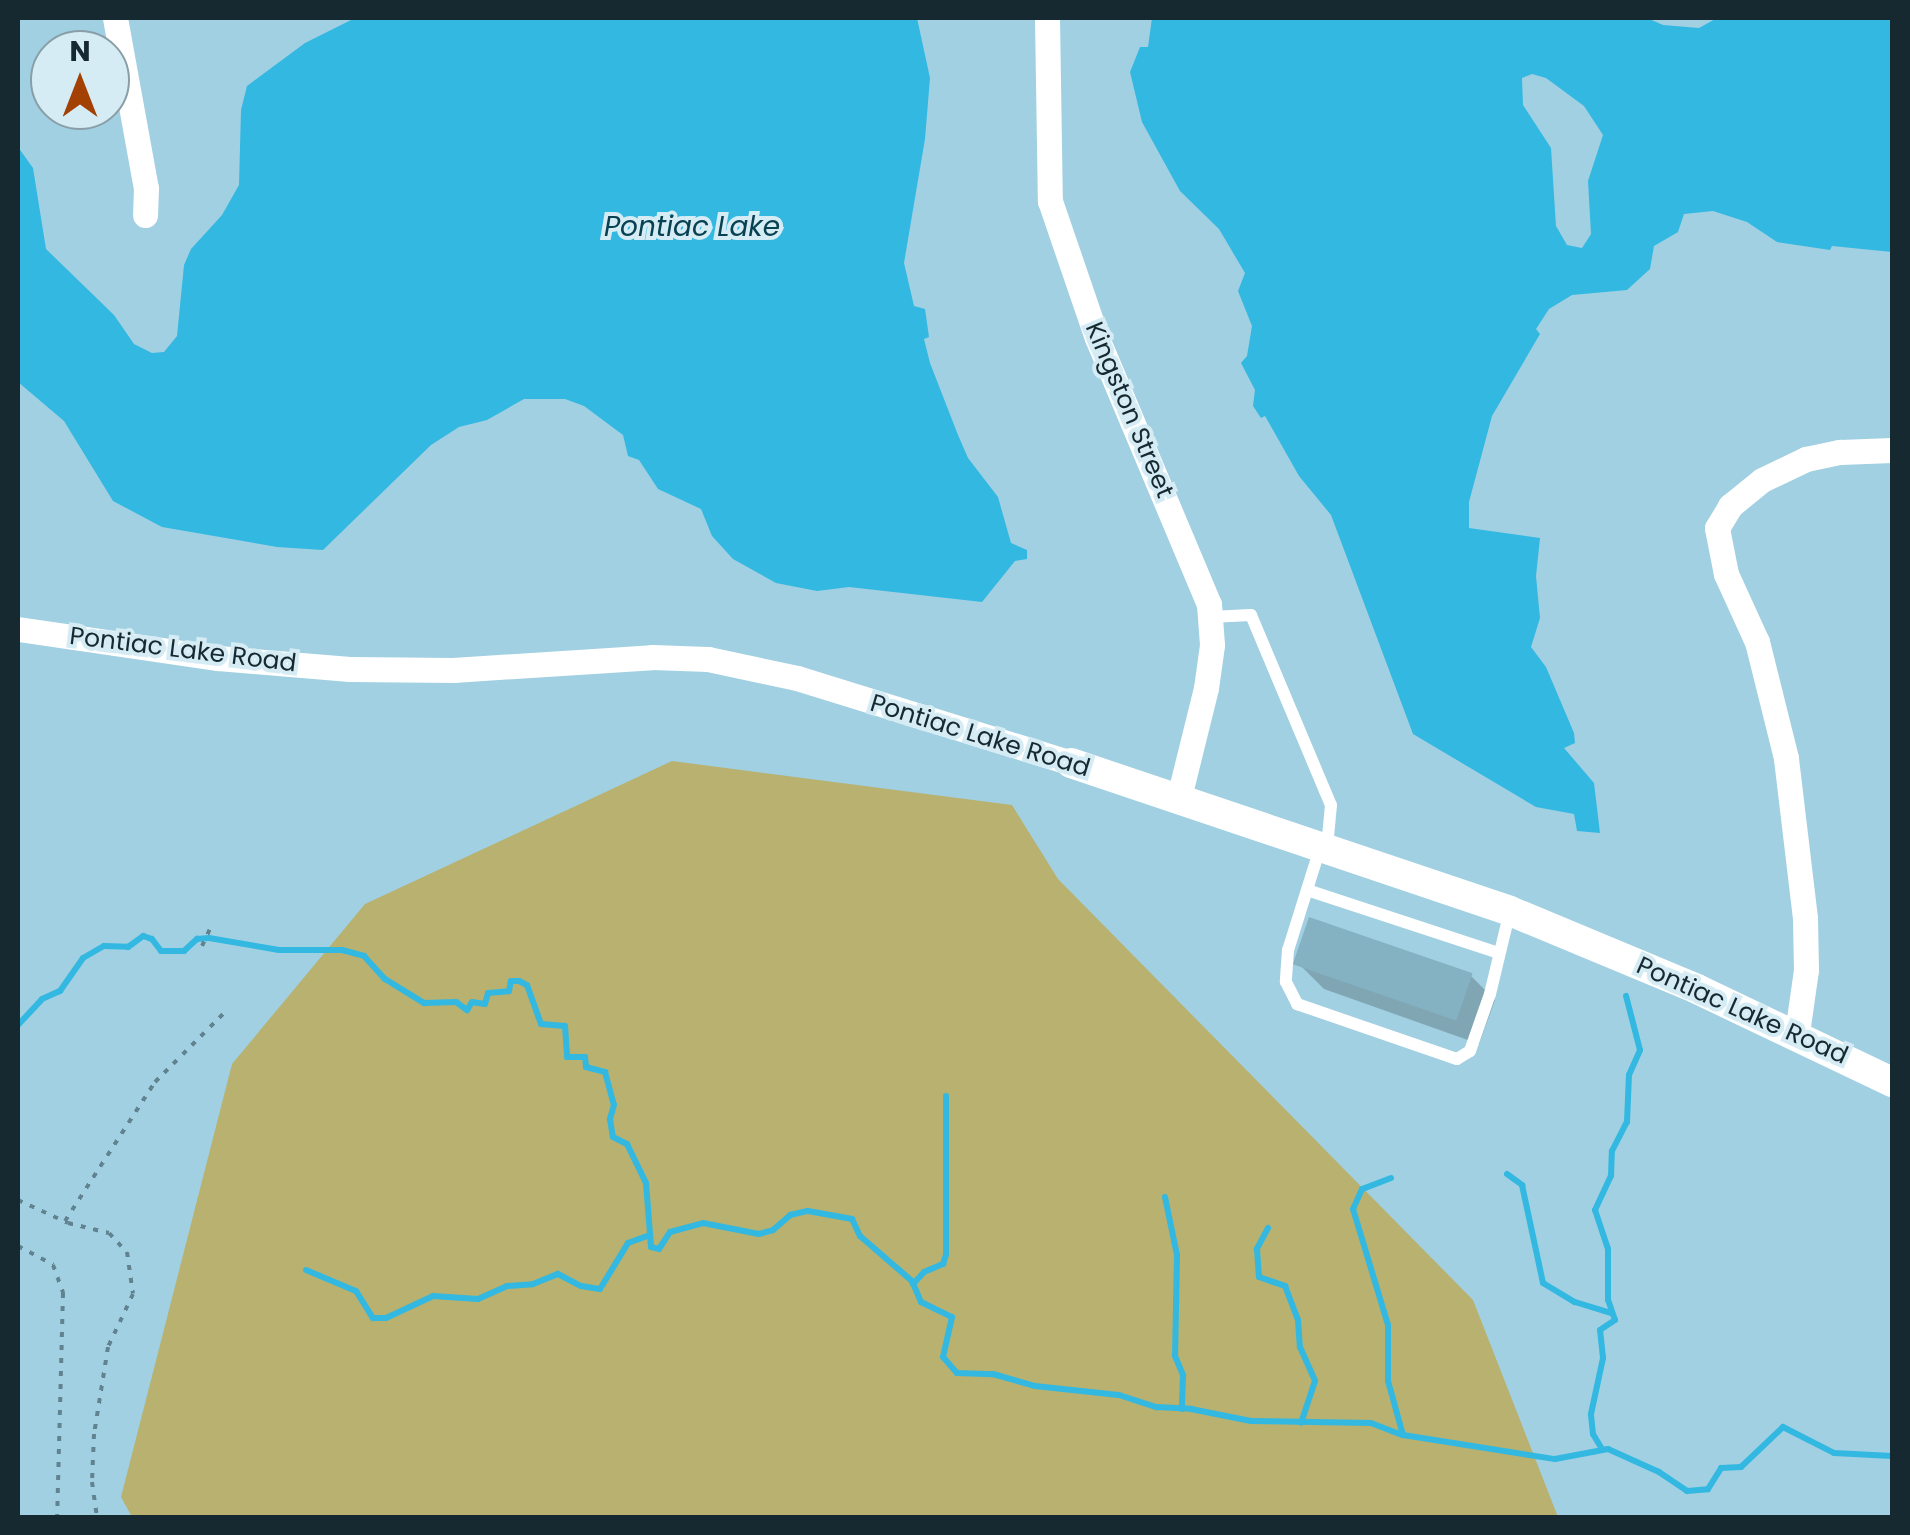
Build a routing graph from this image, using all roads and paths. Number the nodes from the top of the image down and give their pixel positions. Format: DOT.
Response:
graph roads {
  1 [pos="114,18"];
  2 [pos="1046,18"];
  3 [pos="144,215"];
  4 [pos="1892,450"];
  5 [pos="1210,618"];
  6 [pos="18,629"];
  7 [pos="1071,764"];
  8 [pos="1179,797"];
  9 [pos="1324,846"];
  10 [pos="1307,890"];
  11 [pos="1510,911"];
  12 [pos="211,927"];
  13 [pos="202,946"];
  14 [pos="1496,952"];
  15 [pos="225,1012"];
  16 [pos="1797,1034"];
  17 [pos="1892,1082"];
  18 [pos="18,1200"];
  19 [pos="65,1221"];
  20 [pos="18,1246"];
  21 [pos="57,1518"];
  22 [pos="97,1518"];
  1 -- 3 [label="street"];
  2 -- 5 [label="street, Kingston Street"];
  4 -- 16 [label="street"];
  5 -- 8 [label="street, Kingston Street"];
  5 -- 9 [label="lane"];
  6 -- 7 [label="street, Pontiac Lake Road"];
  7 -- 8 [label="street, Pontiac Lake Road"];
  8 -- 9 [label="street, Pontiac Lake Road"];
  9 -- 10 [label="lane"];
  9 -- 11 [label="street, Pontiac Lake Road"];
  10 -- 14 [label="lane"];
  10 -- 14 [label="lane"];
  11 -- 14 [label="lane"];
  11 -- 16 [label="street, Pontiac Lake Road"];
  12 -- 13 [label="path"];
  15 -- 19 [label="path"];
  16 -- 17 [label="street, Pontiac Lake Road"];
  18 -- 19 [label="path"];
  19 -- 22 [label="path"];
  20 -- 21 [label="path"];
}
